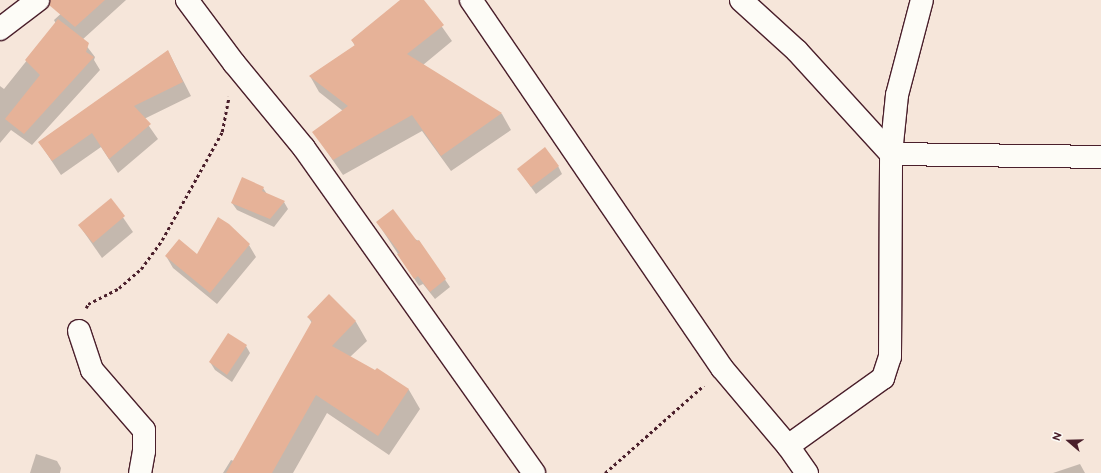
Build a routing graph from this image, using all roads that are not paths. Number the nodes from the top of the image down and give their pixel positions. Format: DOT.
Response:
graph roads {
  1 [pos="38,0"];
  2 [pos="187,0"];
  3 [pos="471,0"];
  4 [pos="741,0"];
  5 [pos="922,0"];
  6 [pos="0,29"];
  7 [pos="891,154"];
  8 [pos="1101,157"];
  9 [pos="79,331"];
  10 [pos="788,446"];
  11 [pos="140,473"];
  12 [pos="534,473"];
  13 [pos="807,473"];
  1 -- 6 [label="street"];
  2 -- 12 [label="street"];
  3 -- 10 [label="street"];
  4 -- 7 [label="street"];
  5 -- 7 [label="street"];
  7 -- 8 [label="street"];
  7 -- 10 [label="street"];
  9 -- 11 [label="street"];
  10 -- 13 [label="street"];
}
